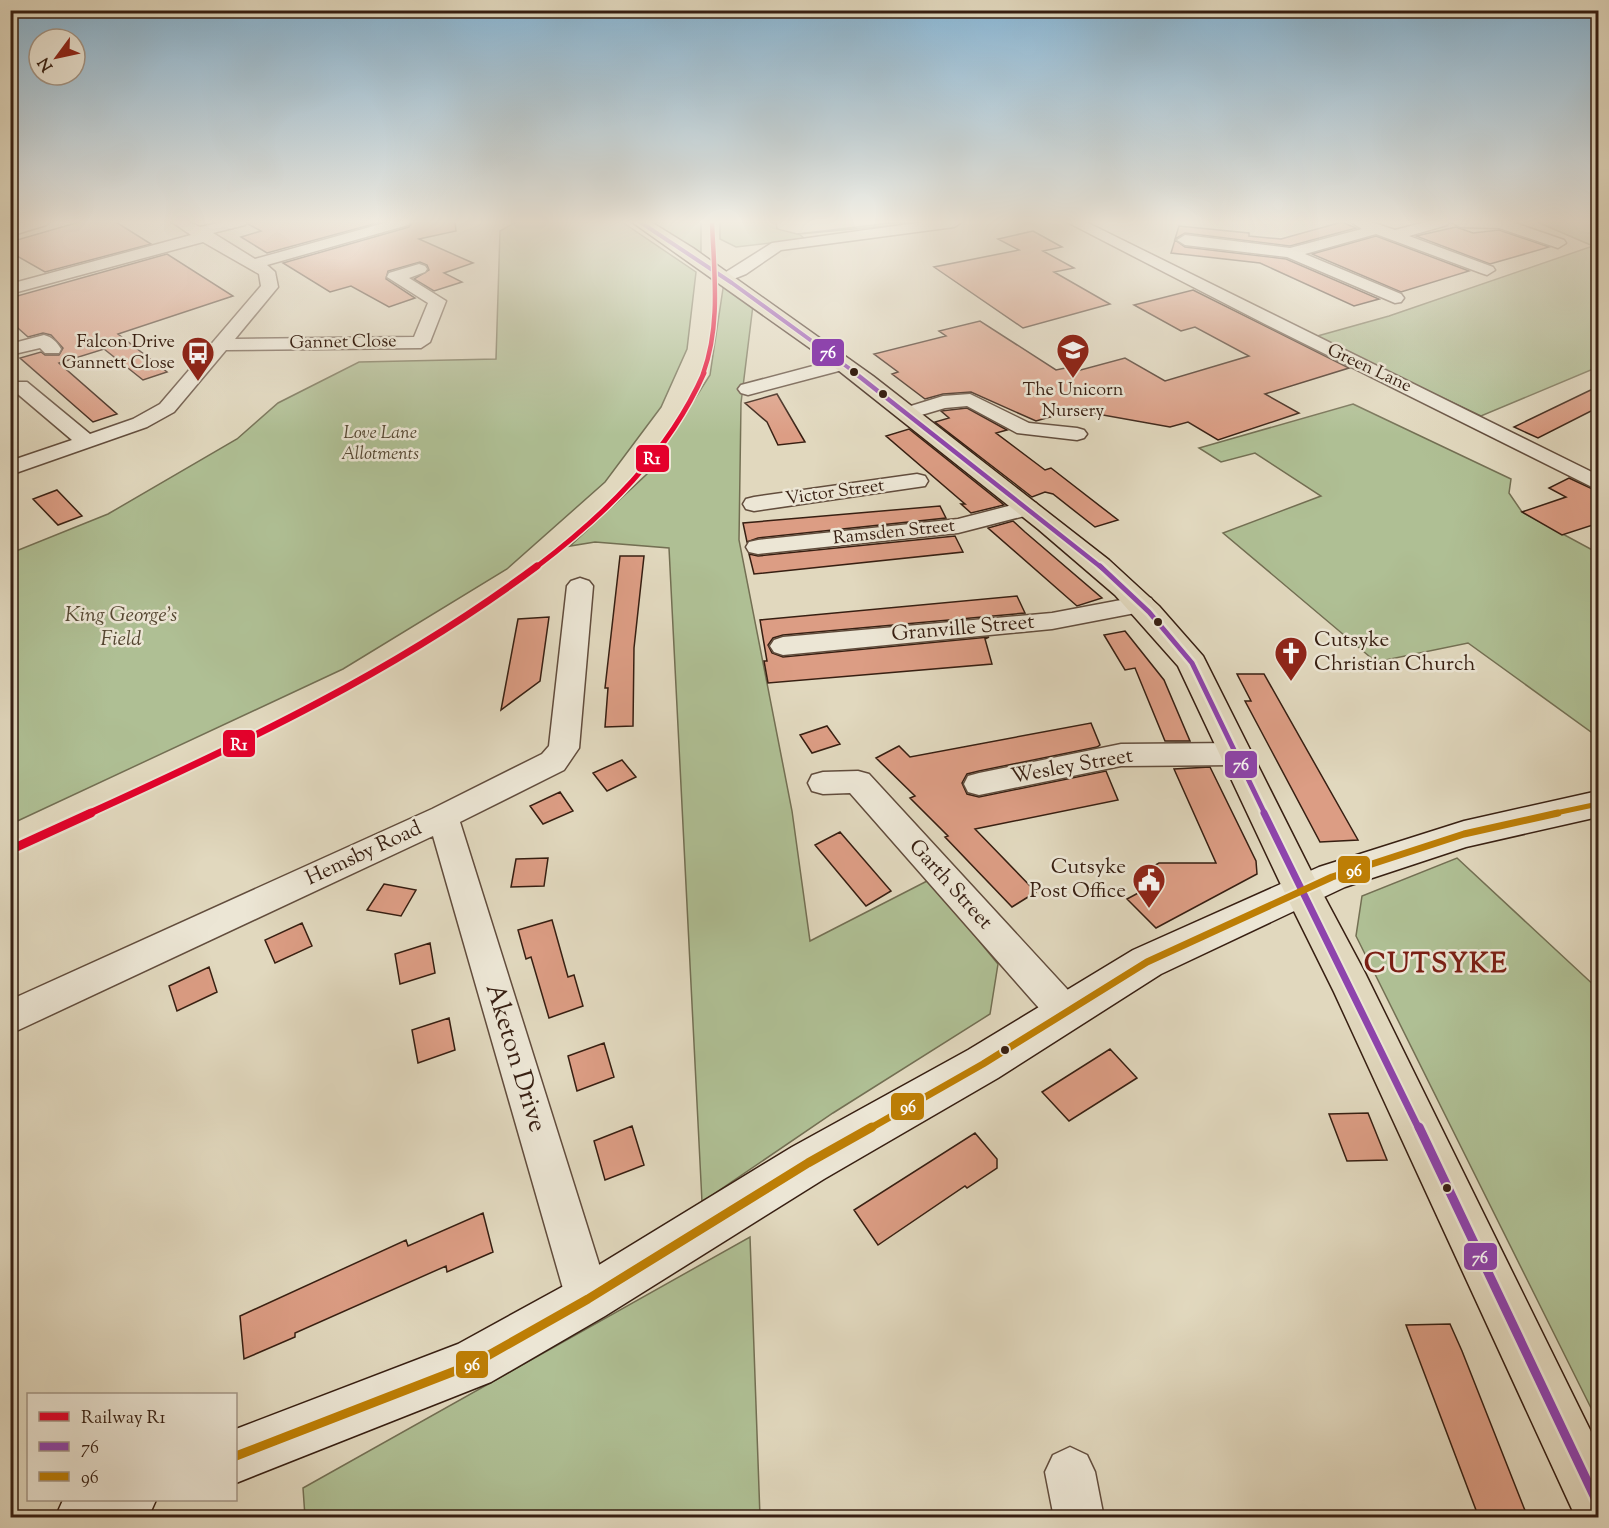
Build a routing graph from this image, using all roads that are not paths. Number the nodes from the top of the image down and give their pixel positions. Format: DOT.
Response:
graph roads {
  1 [pos="265,293"];
  2 [pos="424,293"];
  3 [pos="748,293"];
  4 [pos="1215,293"];
  5 [pos="1396,293"];
  6 [pos="1374,306"];
  7 [pos="220,345"];
  8 [pos="52,349"];
  9 [pos="10,350"];
  10 [pos="843,364"];
  11 [pos="756,367"];
  12 [pos="774,382"];
  13 [pos="20,386"];
  14 [pos="748,388"];
  15 [pos="908,413"];
  16 [pos="1082,434"];
  17 [pos="87,442"];
  18 [pos="10,470"];
  19 [pos="917,482"];
  20 [pos="1599,483"];
  21 [pos="754,504"];
  22 [pos="1028,508"];
  23 [pos="758,547"];
  24 [pos="580,586"];
  25 [pos="1143,604"];
  26 [pos="783,646"];
  27 [pos="1237,754"];
  28 [pos="823,783"];
  29 [pos="979,784"];
  30 [pos="1599,804"];
  31 [pos="442,817"];
  32 [pos="1300,889"];
  33 [pos="1066,1013"];
  34 [pos="10,1018"];
  35 [pos="588,1299"];
  36 [pos="237,1456"];
  37 [pos="126,1501"];
  38 [pos="1599,1504"];
  39 [pos="83,1518"];
  1 -- 7 [label="street"];
  2 -- 7 [label="street, Gannet Close"];
  3 -- 10 [label="main road"];
  4 -- 20 [label="street, Green Lane"];
  5 -- 6 [label="street"];
  7 -- 17 [label="street"];
  8 -- 9 [label="street"];
  10 -- 12 [label="street"];
  10 -- 15 [label="main road"];
  11 -- 12 [label="street"];
  12 -- 14 [label="street"];
  13 -- 17 [label="street"];
  15 -- 16 [label="street"];
  15 -- 22 [label="main road"];
  17 -- 18 [label="street"];
  19 -- 21 [label="street, Victor Street"];
  22 -- 23 [label="street, Ramsden Street"];
  22 -- 25 [label="main road"];
  24 -- 31 [label="street, Hemsby Road"];
  25 -- 26 [label="street, Granville Street"];
  25 -- 27 [label="main road"];
  27 -- 29 [label="street, Wesley Street"];
  27 -- 32 [label="main road"];
  28 -- 33 [label="street, Garth Street"];
  30 -- 32 [label="main road"];
  31 -- 34 [label="street, Hemsby Road"];
  31 -- 35 [label="street, Aketon Drive"];
  32 -- 33 [label="main road"];
  32 -- 38 [label="main road"];
  33 -- 35 [label="main road"];
  35 -- 36 [label="main road"];
  37 -- 39 [label="main road"];
}
